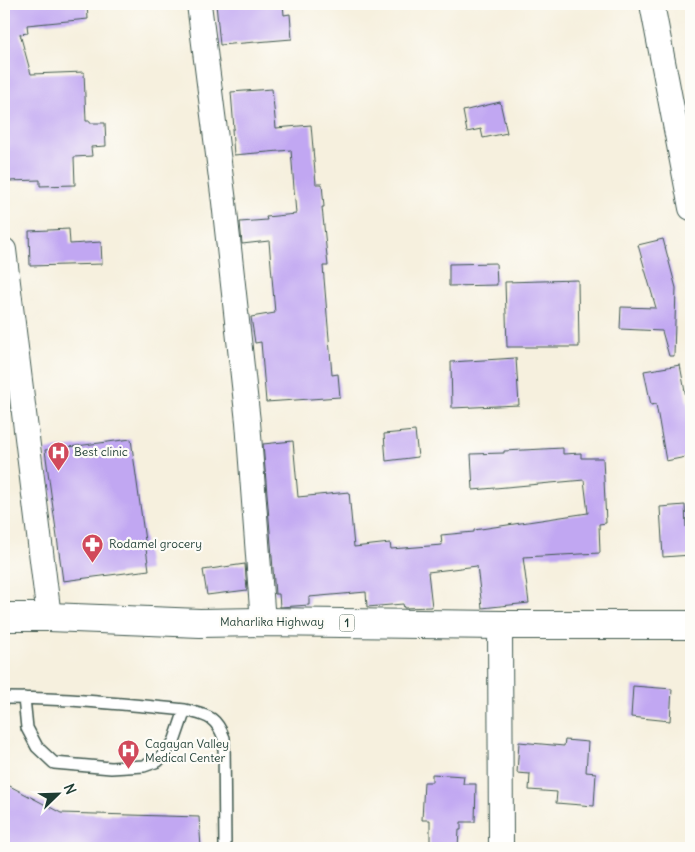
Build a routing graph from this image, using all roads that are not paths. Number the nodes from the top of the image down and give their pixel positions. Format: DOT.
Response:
graph roads {
  1 [pos="199,4"];
  2 [pos="652,4"];
  3 [pos="691,208"];
  4 [pos="4,250"];
  5 [pos="4,617"];
  6 [pos="49,617"];
  7 [pos="263,622"];
  8 [pos="500,625"];
  9 [pos="691,625"];
  10 [pos="4,698"];
  11 [pos="24,698"];
  12 [pos="185,710"];
  13 [pos="225,848"];
  14 [pos="501,848"];
  1 -- 7 [label="street"];
  2 -- 3 [label="street"];
  4 -- 6 [label="street"];
  5 -- 6 [label="highway, Maharlika Highway / 1"];
  6 -- 7 [label="highway, Maharlika Highway / 1"];
  7 -- 8 [label="highway, Maharlika Highway / 1"];
  8 -- 9 [label="highway, Maharlika Highway / 1"];
  8 -- 14 [label="street"];
  10 -- 11 [label="lane"];
  11 -- 12 [label="lane"];
  11 -- 12 [label="lane"];
  12 -- 13 [label="lane"];
}
